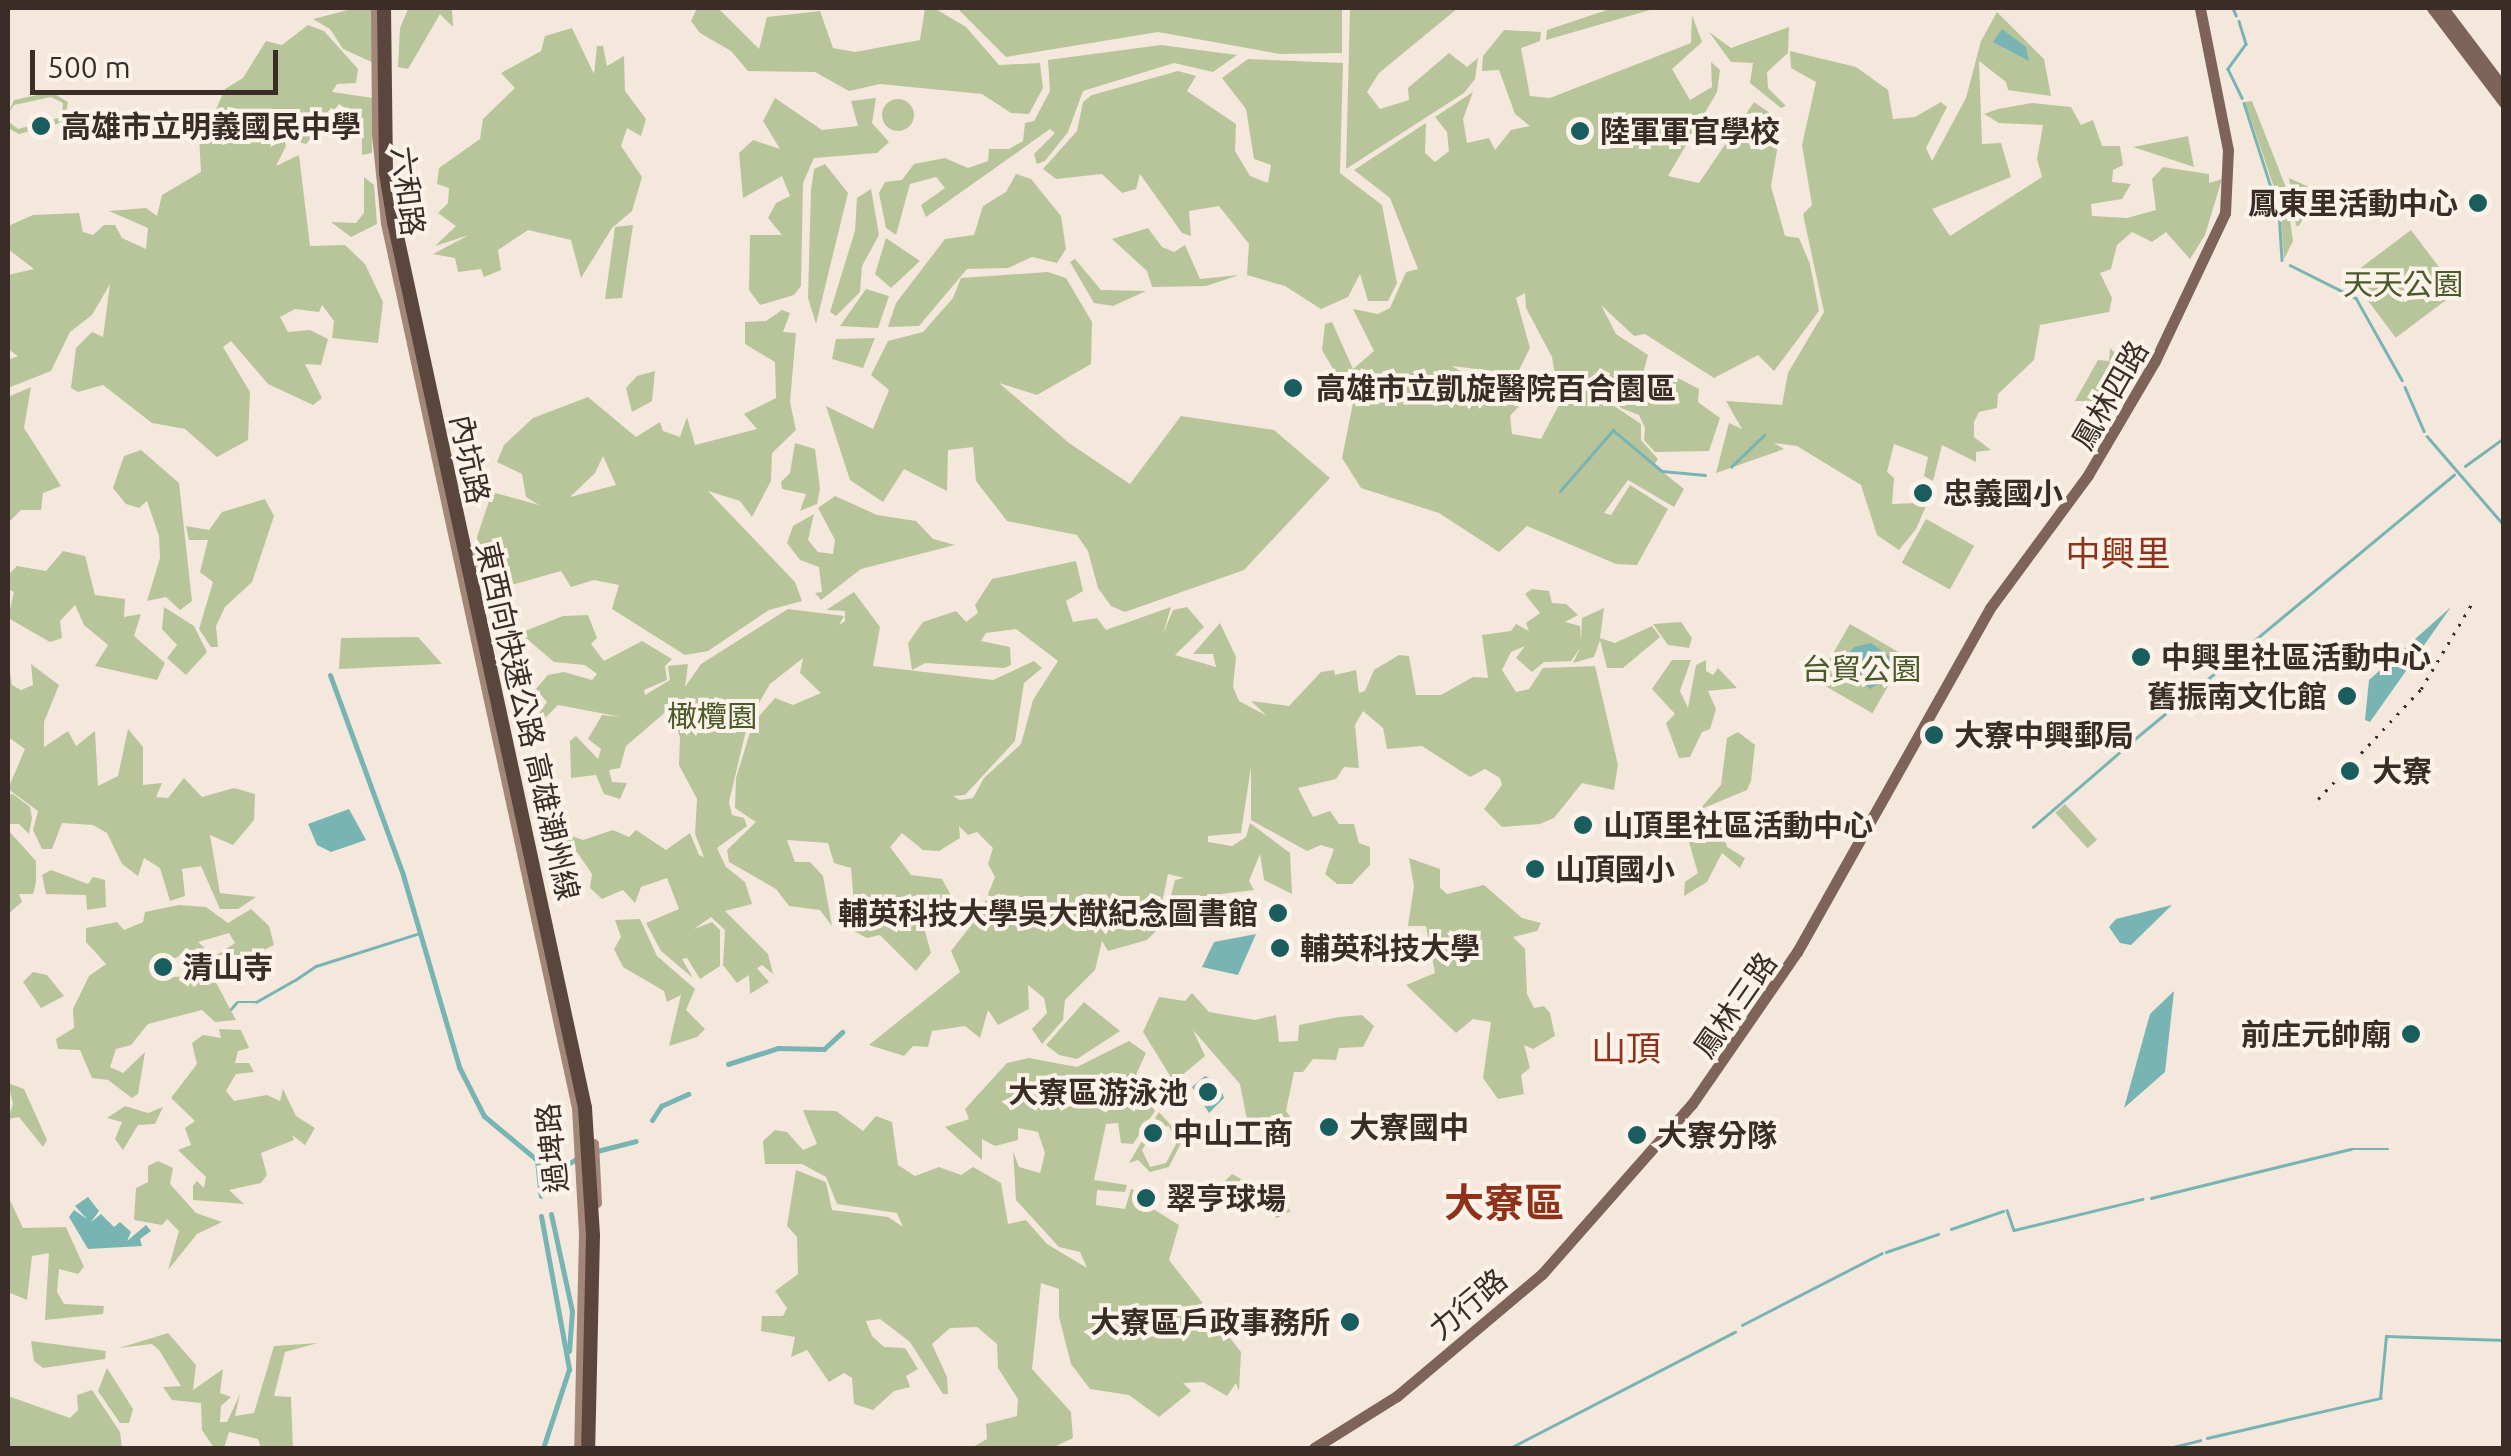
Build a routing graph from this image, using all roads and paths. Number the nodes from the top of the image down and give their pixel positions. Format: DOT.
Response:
graph roads {
  1 [pos="381,8"];
  2 [pos="2202,8"];
  3 [pos="2432,8"];
  4 [pos="2443,8"];
  5 [pos="2504,89"];
  6 [pos="2504,103"];
  7 [pos="409,313"];
  8 [pos="519,848"];
  9 [pos="532,850"];
  10 [pos="1858,851"];
  11 [pos="1633,1172"];
  12 [pos="585,1448"];
  13 [pos="1317,1448"];
  1 -- 7 [label="main road, 六和路"];
  1 -- 7 [label="main road, 六和路"];
  1 -- 12 [label="highway, 東西向快速公路 高雄潮州線"];
  2 -- 10 [label="main road, 鳳林四路"];
  3 -- 6 [label="main road"];
  4 -- 5 [label="main road"];
  7 -- 8 [label="main road, 內坑路"];
  7 -- 9 [label="main road, 內坑路"];
  8 -- 12 [label="main road, 過埤路"];
  9 -- 12 [label="main road, 過埤路"];
  10 -- 11 [label="main road, 鳳林三路"];
  11 -- 13 [label="main road, 力行路"];
}
